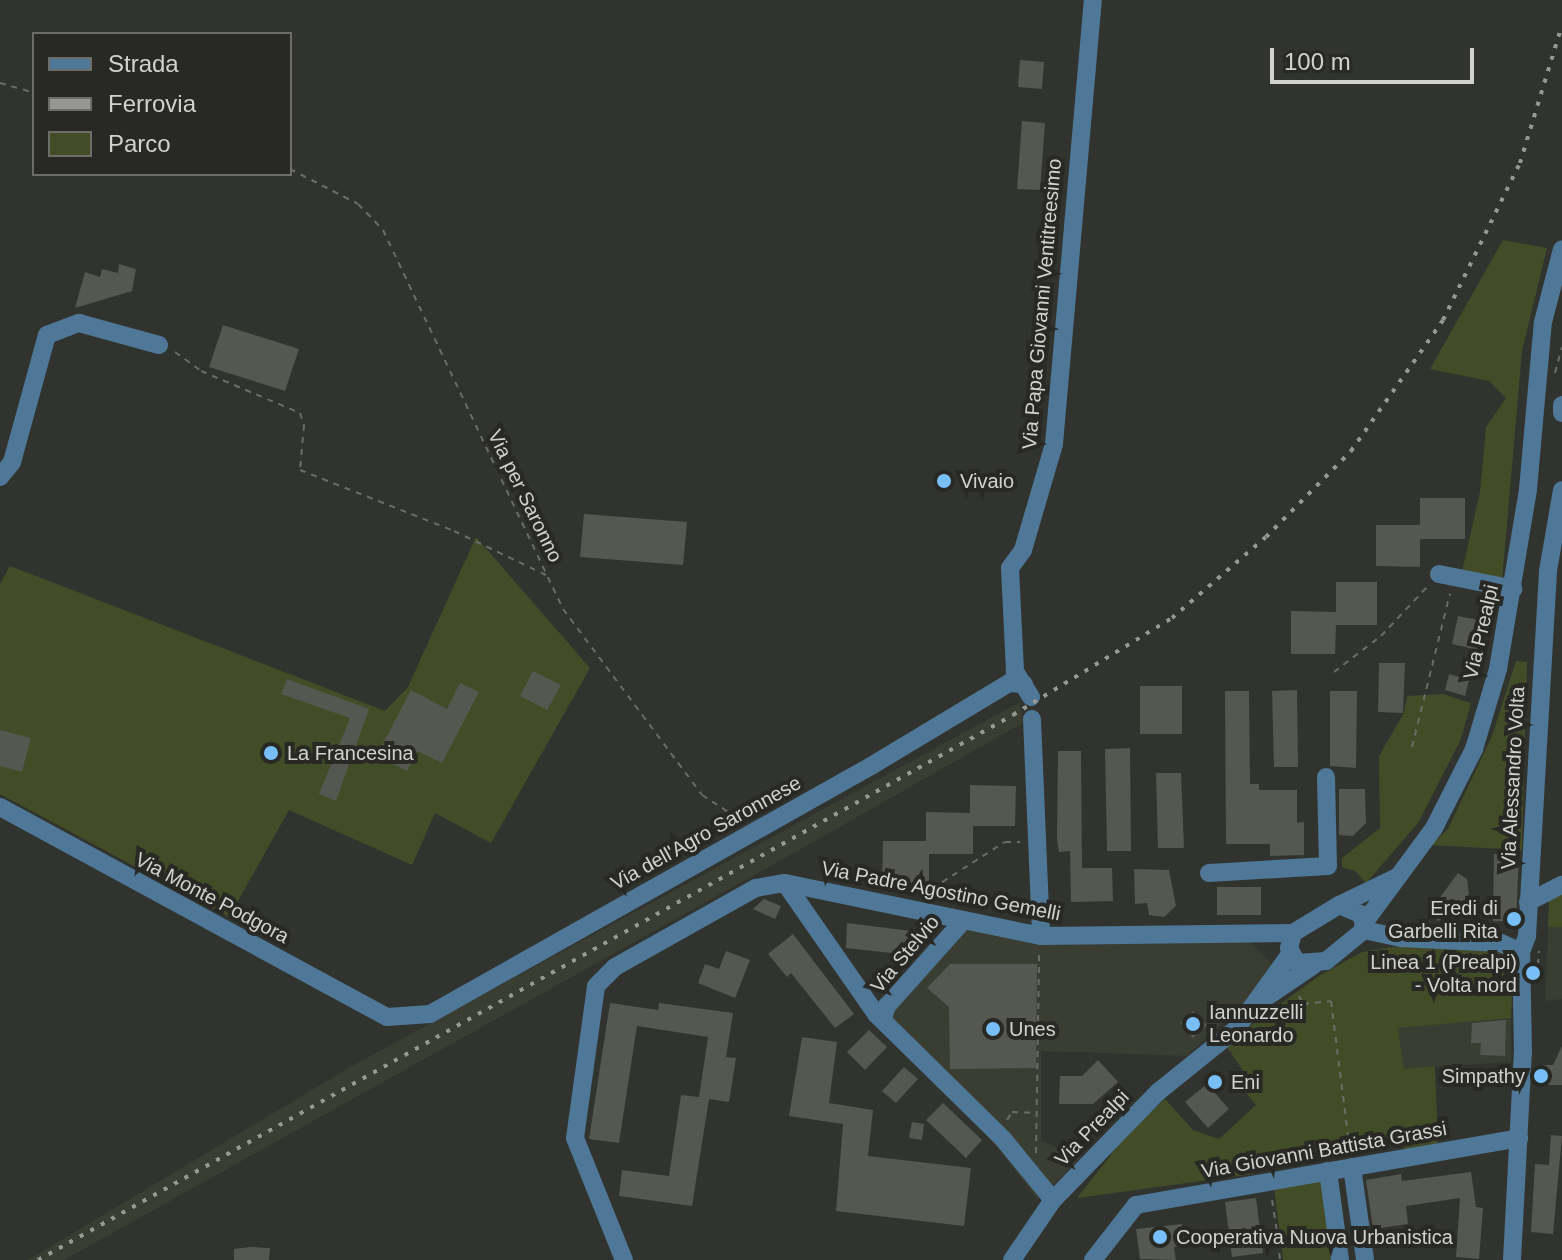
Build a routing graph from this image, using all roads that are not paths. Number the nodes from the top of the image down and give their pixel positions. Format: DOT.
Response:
graph roads {
  1 [pos="1093,0"];
  2 [pos="1562,249"];
  3 [pos="159,345"];
  4 [pos="1562,405"];
  5 [pos="1562,413"];
  6 [pos="0,477"];
  7 [pos="1562,490"];
  8 [pos="1446,576"];
  9 [pos="1514,589"];
  10 [pos="1027,690"];
  11 [pos="1032,719"];
  12 [pos="1326,777"];
  13 [pos="0,807"];
  14 [pos="1209,873"];
  15 [pos="1401,876"];
  16 [pos="776,883"];
  17 [pos="1562,885"];
  18 [pos="1528,902"];
  19 [pos="1339,905"];
  20 [pos="963,921"];
  21 [pos="1364,926"];
  22 [pos="1040,936"];
  23 [pos="1402,938"];
  24 [pos="1291,945"];
  25 [pos="1348,947"];
  26 [pos="1521,952"];
  27 [pos="1314,965"];
  28 [pos="1252,1006"];
  29 [pos="406,1016"];
  30 [pos="883,1018"];
  31 [pos="1519,1138"];
  32 [pos="1352,1167"];
  33 [pos="1328,1171"];
  34 [pos="1053,1200"];
  35 [pos="622,1257"];
  36 [pos="1012,1260"];
  37 [pos="1093,1260"];
  38 [pos="1340,1260"];
  39 [pos="1365,1260"];
  40 [pos="1512,1260"];
  1 -- 10 [label="street, Via Papa Giovanni Ventitreesimo"];
  2 -- 9 [label="street, Via Prealpi"];
  3 -- 6 [label="street"];
  4 -- 5 [label="street"];
  7 -- 18 [label="street, Via Alessandro Volta"];
  8 -- 9 [label="street"];
  9 -- 15 [label="street, Via Prealpi"];
  10 -- 29 [label="street, Via dell'Agro Saronnese"];
  11 -- 22 [label="street"];
  12 -- 14 [label="street"];
  13 -- 29 [label="street, Via Monte Podgora"];
  15 -- 19 [label="street"];
  15 -- 21 [label="street, Via Prealpi"];
  16 -- 20 [label="street, Via Padre Agostino Gemelli"];
  16 -- 30 [label="street"];
  16 -- 35 [label="street"];
  17 -- 18 [label="street"];
  18 -- 26 [label="street, Via Alessandro Volta"];
  19 -- 21 [label="street"];
  19 -- 24 [label="street"];
  20 -- 22 [label="street, Via Padre Agostino Gemelli"];
  20 -- 30 [label="street, Via Stelvio"];
  21 -- 23 [label="street"];
  21 -- 25 [label="street, Via Prealpi"];
  22 -- 24 [label="street, Via Padre Agostino Gemelli"];
  23 -- 25 [label="street"];
  23 -- 26 [label="street"];
  24 -- 27 [label="street"];
  24 -- 28 [label="street, Via Prealpi"];
  25 -- 27 [label="street, Via Prealpi"];
  26 -- 31 [label="street, Via Alessandro Volta"];
  27 -- 28 [label="street, Via Prealpi"];
  28 -- 34 [label="street, Via Prealpi"];
  30 -- 34 [label="street"];
  31 -- 32 [label="street, Via Giovanni Battista Grassi"];
  31 -- 40 [label="street, Via Alessandro Volta"];
  32 -- 33 [label="street, Via Giovanni Battista Grassi"];
  32 -- 39 [label="street"];
  33 -- 37 [label="street, Via Giovanni Battista Grassi"];
  33 -- 38 [label="street"];
  34 -- 36 [label="street, Via Prealpi"];
}
